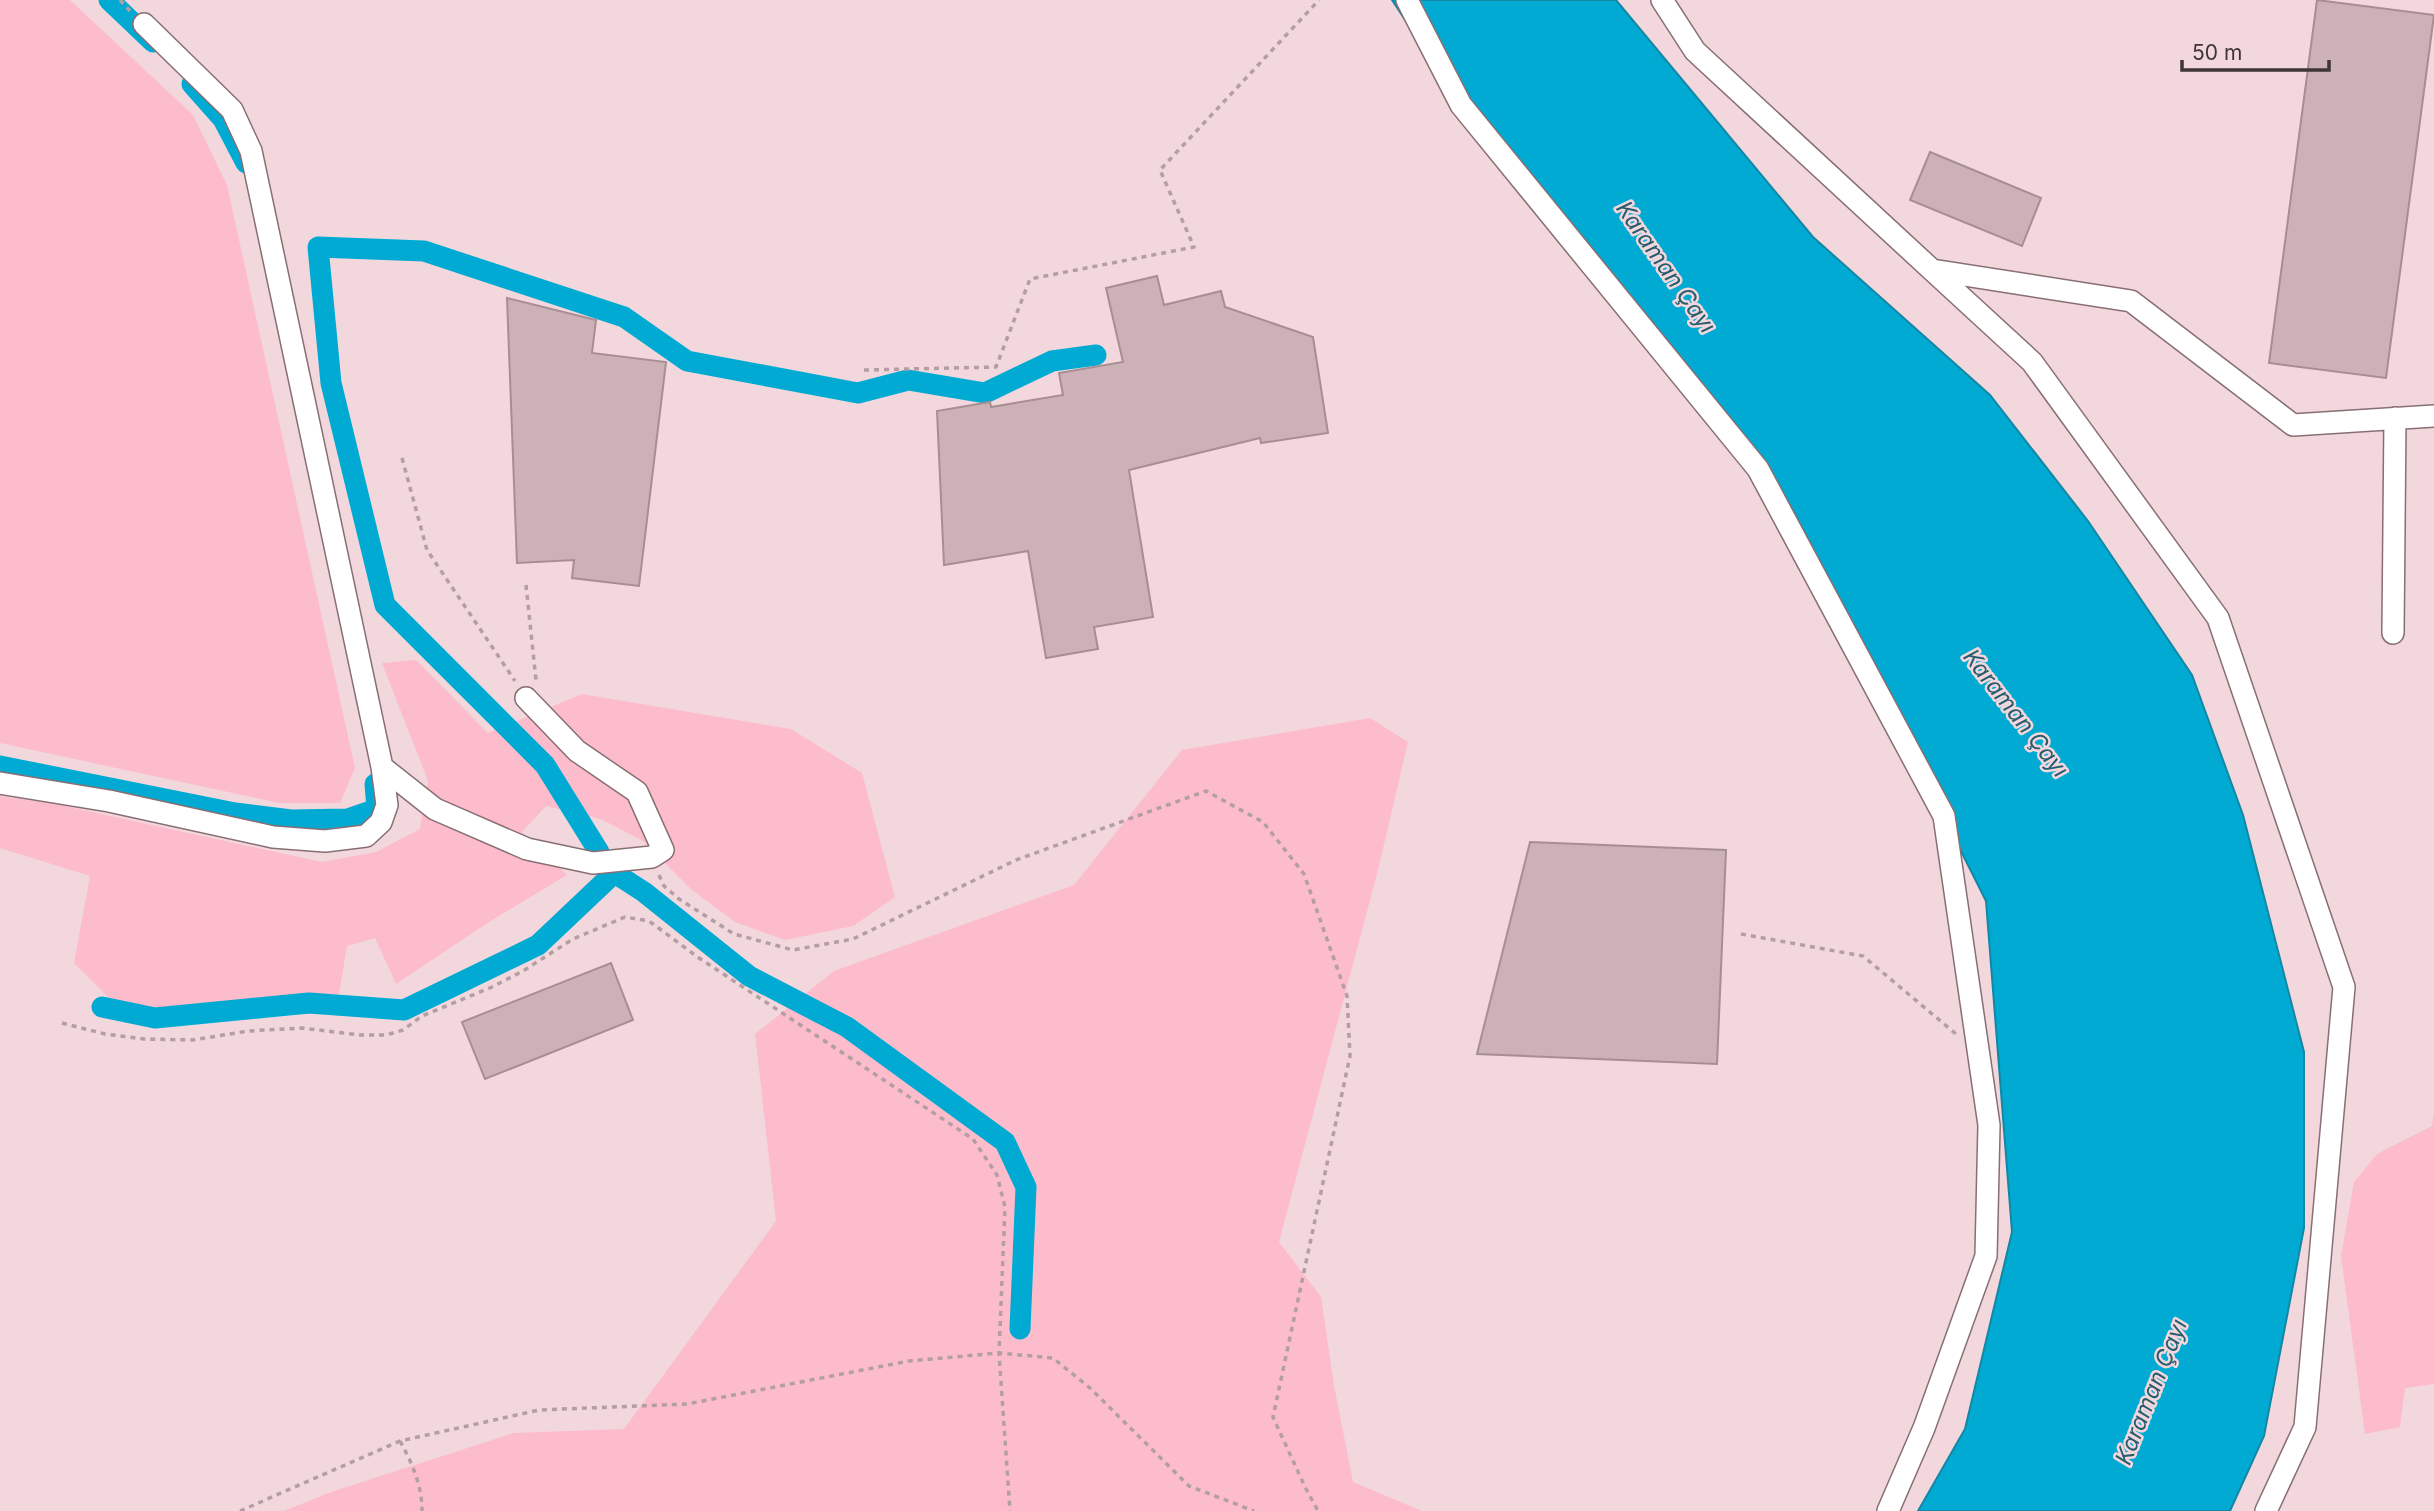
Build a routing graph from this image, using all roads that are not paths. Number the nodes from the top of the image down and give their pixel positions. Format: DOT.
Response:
graph roads {
  1 [pos="1407,0"];
  2 [pos="1662,0"];
  3 [pos="144,24"];
  4 [pos="1931,270"];
  5 [pos="2434,416"];
  6 [pos="2395,418"];
  7 [pos="2393,634"];
  8 [pos="531,692"];
  9 [pos="382,767"];
  10 [pos="0,783"];
  11 [pos="1888,1511"];
  12 [pos="2266,1511"];
  1 -- 11 [label="street"];
  2 -- 4 [label="street"];
  3 -- 9 [label="street"];
  4 -- 6 [label="street"];
  4 -- 12 [label="street"];
  5 -- 6 [label="street"];
  6 -- 7 [label="street"];
  8 -- 9 [label="street"];
  9 -- 10 [label="street"];
}
